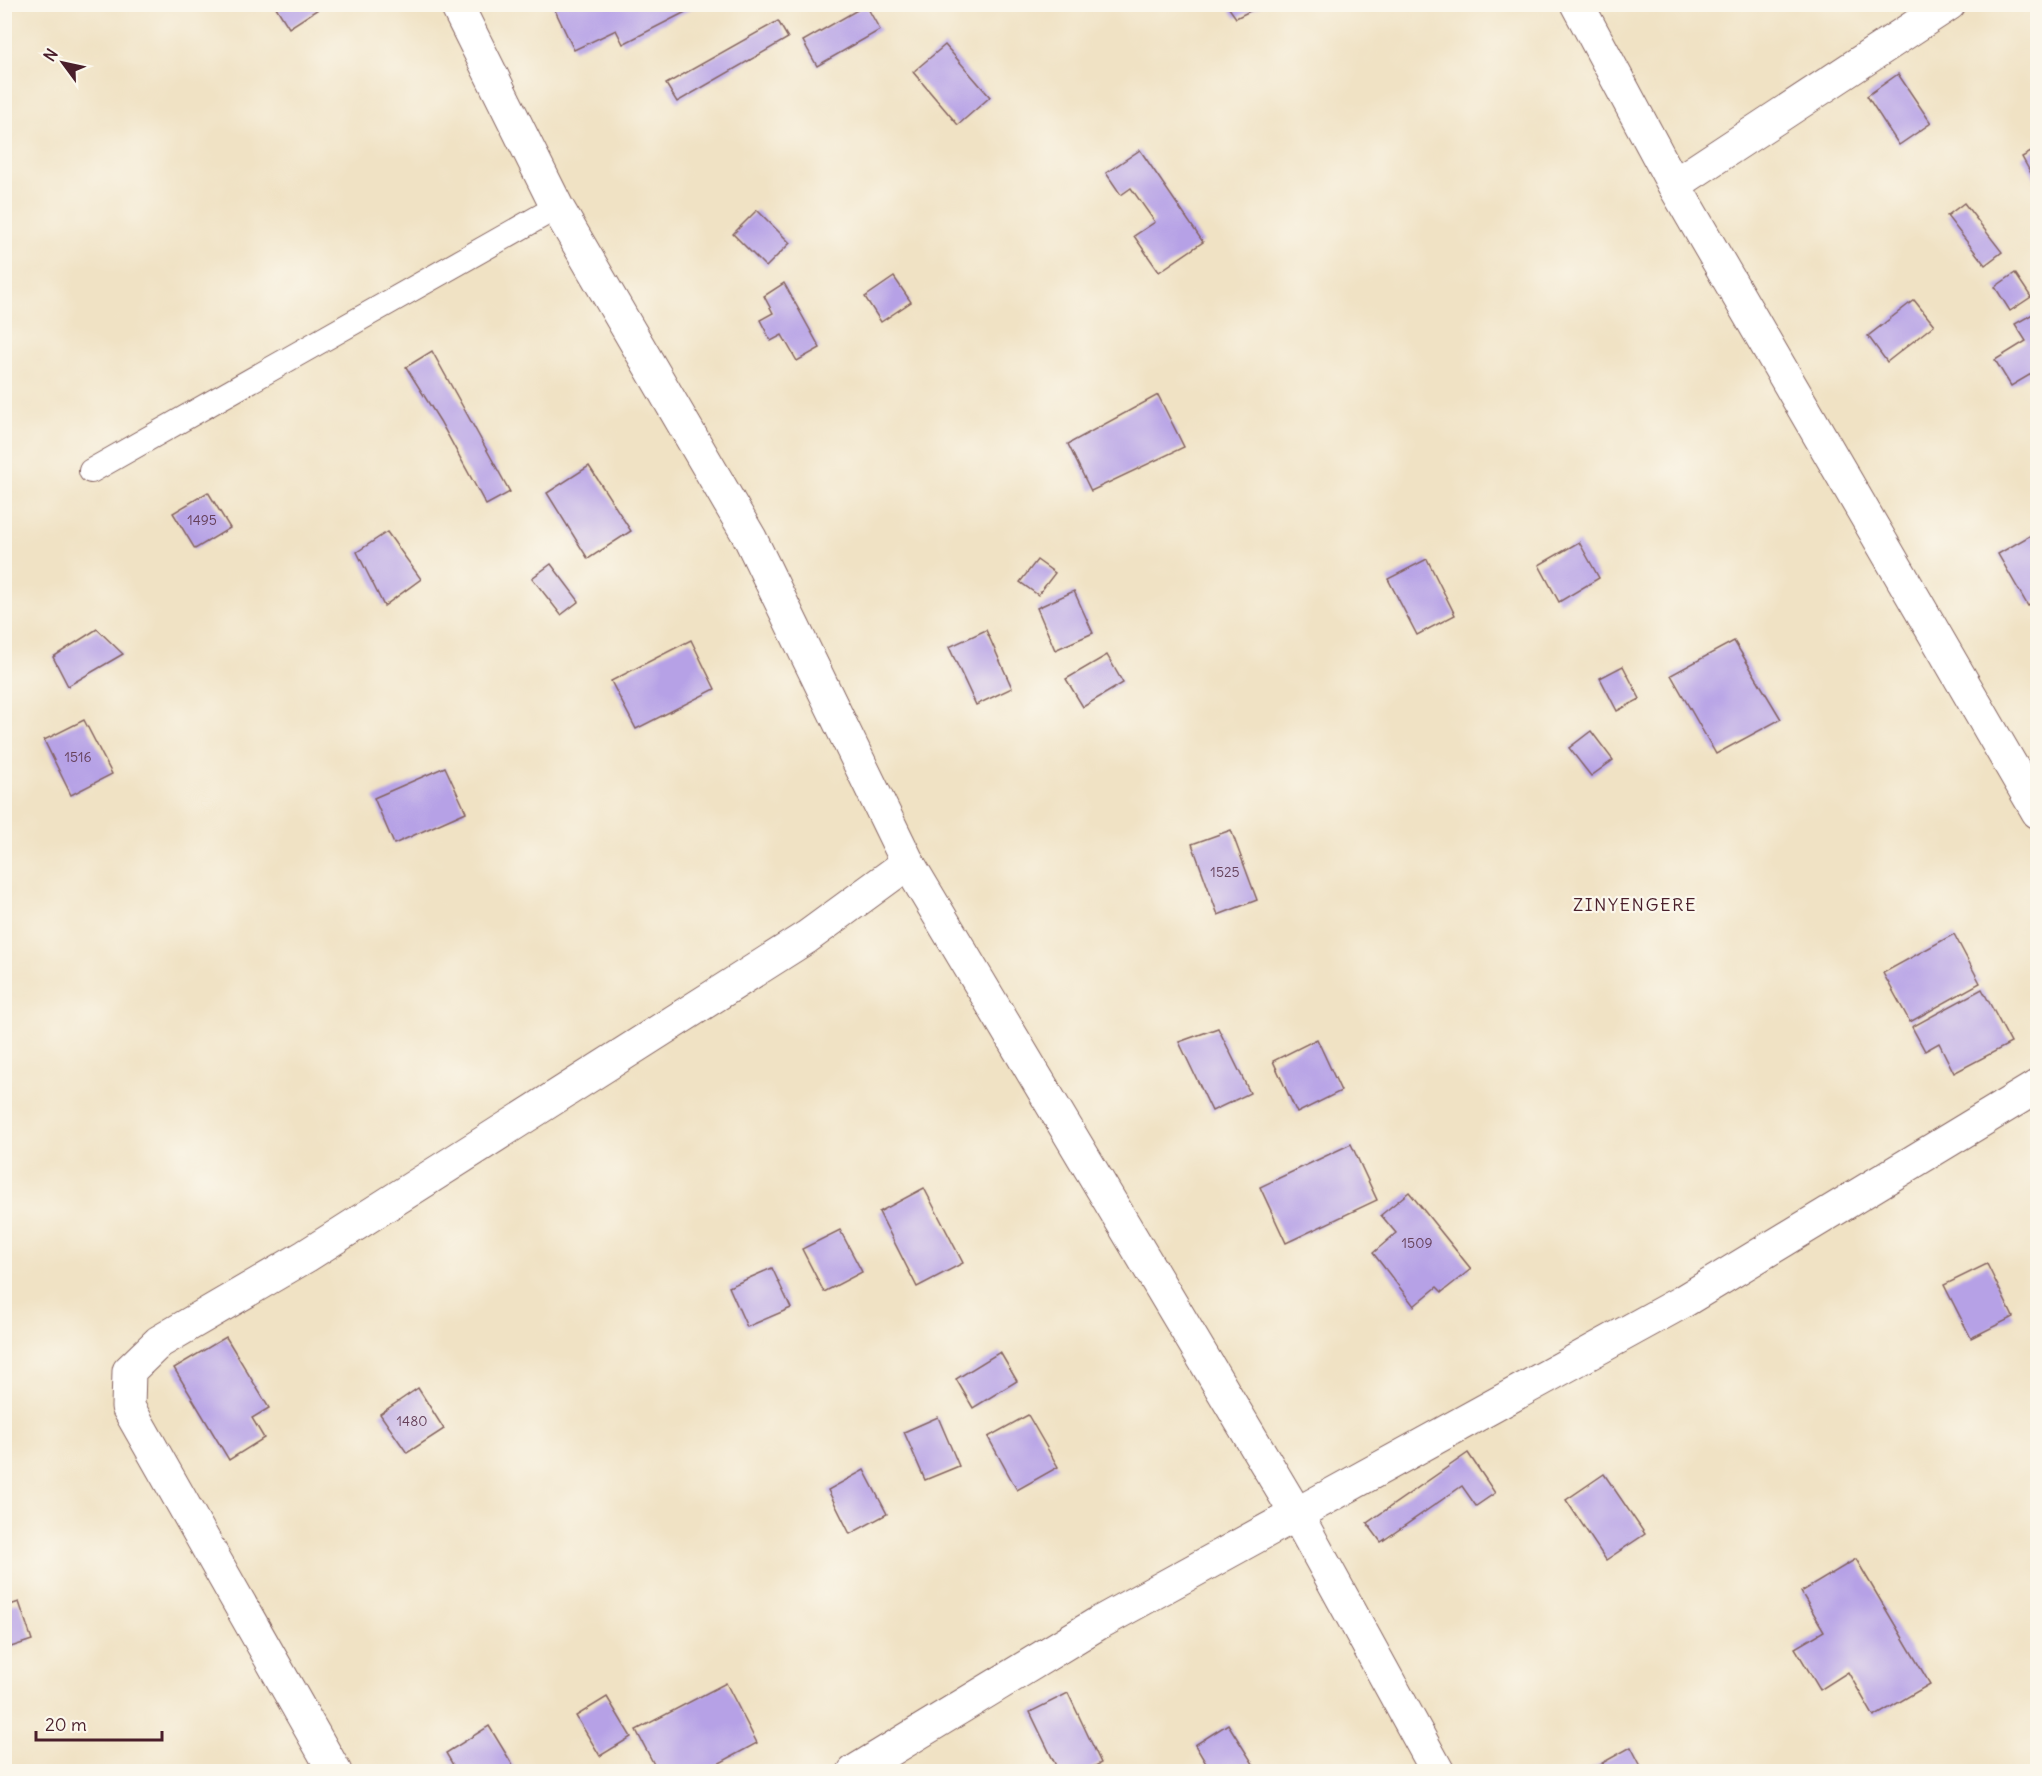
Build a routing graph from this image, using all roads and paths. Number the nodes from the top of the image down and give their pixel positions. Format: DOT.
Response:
graph roads {
  1 [pos="456,4"];
  2 [pos="1577,4"];
  3 [pos="1949,4"];
  4 [pos="1674,185"];
  5 [pos="557,207"];
  6 [pos="91,471"];
  7 [pos="2037,812"];
  8 [pos="908,863"];
  9 [pos="2037,1086"];
  10 [pos="1297,1515"];
  11 [pos="335,1772"];
  12 [pos="854,1772"];
  13 [pos="1438,1772"];
  1 -- 5 [label="street"];
  2 -- 4 [label="street"];
  3 -- 4 [label="street"];
  4 -- 7 [label="street"];
  5 -- 6 [label="lane"];
  5 -- 8 [label="street"];
  8 -- 10 [label="street"];
  8 -- 11 [label="street"];
  9 -- 10 [label="street"];
  10 -- 12 [label="street"];
  10 -- 13 [label="street"];
}
